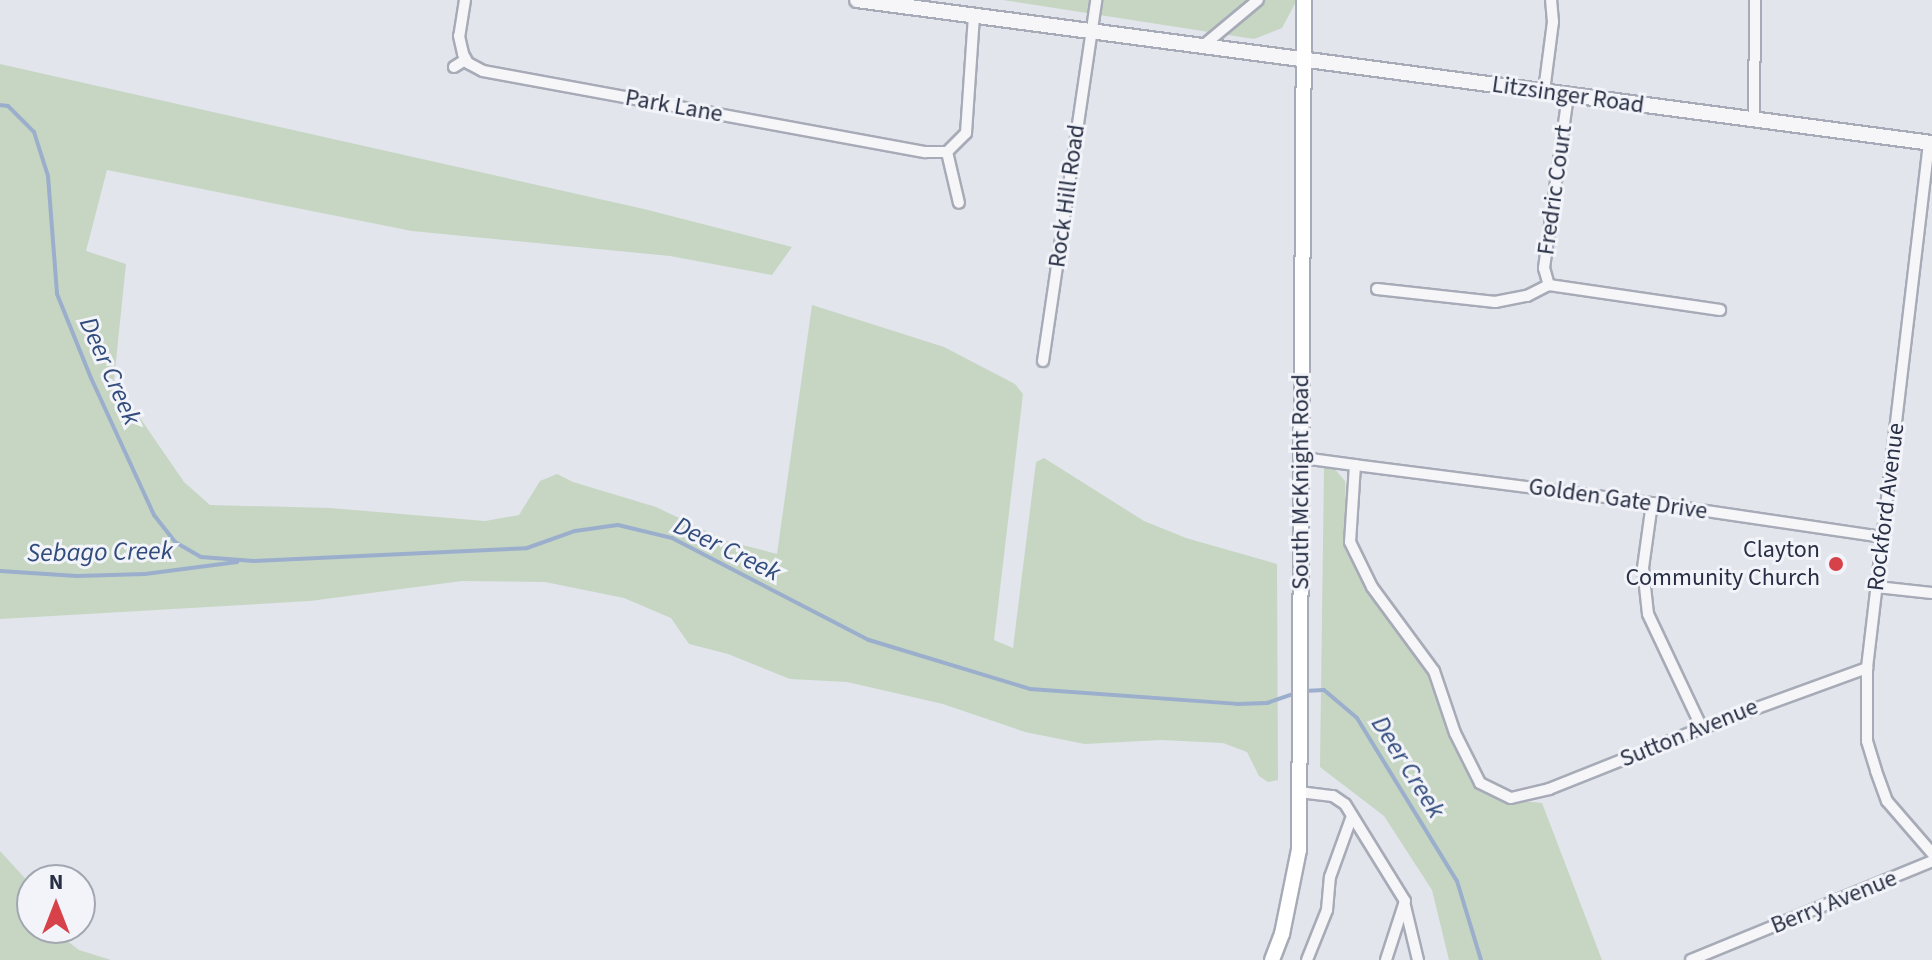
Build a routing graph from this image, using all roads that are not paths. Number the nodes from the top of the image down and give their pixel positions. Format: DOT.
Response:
graph roads {
  1 [pos="465,0"];
  2 [pos="857,0"];
  3 [pos="1096,0"];
  4 [pos="1258,0"];
  5 [pos="1304,0"];
  6 [pos="1551,0"];
  7 [pos="1755,0"];
  8 [pos="974,16"];
  9 [pos="1090,30"];
  10 [pos="1204,45"];
  11 [pos="465,60"];
  12 [pos="1303,60"];
  13 [pos="454,67"];
  14 [pos="1544,91"];
  15 [pos="1568,95"];
  16 [pos="1754,120"];
  17 [pos="1931,143"];
  18 [pos="947,152"];
  19 [pos="959,203"];
  20 [pos="1549,285"];
  21 [pos="1377,289"];
  22 [pos="1720,310"];
  23 [pos="1043,361"];
  24 [pos="1303,458"];
  25 [pos="1355,465"];
  26 [pos="1652,503"];
  27 [pos="1881,537"];
  28 [pos="1877,587"];
  29 [pos="1932,593"];
  30 [pos="1867,668"];
  31 [pos="1702,728"];
  32 [pos="1299,792"];
  33 [pos="1352,816"];
  34 [pos="1932,853"];
  35 [pos="1932,861"];
  36 [pos="1404,904"];
  37 [pos="1272,960"];
  38 [pos="1307,960"];
  39 [pos="1386,960"];
  40 [pos="1418,960"];
  41 [pos="1691,960"];
  1 -- 11 [label="street"];
  2 -- 8 [label="street, Litzsinger Road"];
  3 -- 9 [label="street, Rock Hill Road"];
  4 -- 10 [label="street"];
  5 -- 12 [label="main road, South McKnight Road"];
  6 -- 14 [label="street"];
  7 -- 16 [label="street"];
  8 -- 9 [label="street, Litzsinger Road"];
  8 -- 18 [label="street"];
  9 -- 10 [label="street, Litzsinger Road"];
  9 -- 23 [label="street, Rock Hill Road"];
  10 -- 12 [label="street, Litzsinger Road"];
  11 -- 13 [label="street"];
  11 -- 18 [label="street, Park Lane"];
  12 -- 14 [label="street, Litzsinger Road"];
  12 -- 24 [label="main road, South McKnight Road"];
  14 -- 15 [label="street, Litzsinger Road"];
  15 -- 16 [label="street, Litzsinger Road"];
  15 -- 20 [label="street, Fredric Court"];
  16 -- 17 [label="street, Litzsinger Road"];
  17 -- 27 [label="street, Rockford Avenue"];
  18 -- 19 [label="street"];
  20 -- 21 [label="street, Fredric Court"];
  20 -- 22 [label="street, Fredric Court"];
  24 -- 25 [label="street, Golden Gate Drive"];
  24 -- 32 [label="main road, South McKnight Road"];
  25 -- 26 [label="street, Golden Gate Drive"];
  25 -- 31 [label="street, Sutton Avenue"];
  26 -- 27 [label="street, Golden Gate Drive"];
  26 -- 31 [label="street"];
  27 -- 28 [label="street, Rockford Avenue"];
  28 -- 29 [label="street"];
  28 -- 30 [label="street, Rockford Avenue"];
  30 -- 31 [label="street, Sutton Avenue"];
  30 -- 34 [label="street, Rockford Avenue"];
  32 -- 33 [label="street"];
  32 -- 37 [label="main road, South McKnight Road"];
  33 -- 36 [label="street"];
  33 -- 38 [label="street"];
  35 -- 41 [label="street, Berry Avenue"];
  36 -- 39 [label="street"];
  36 -- 40 [label="street"];
}
